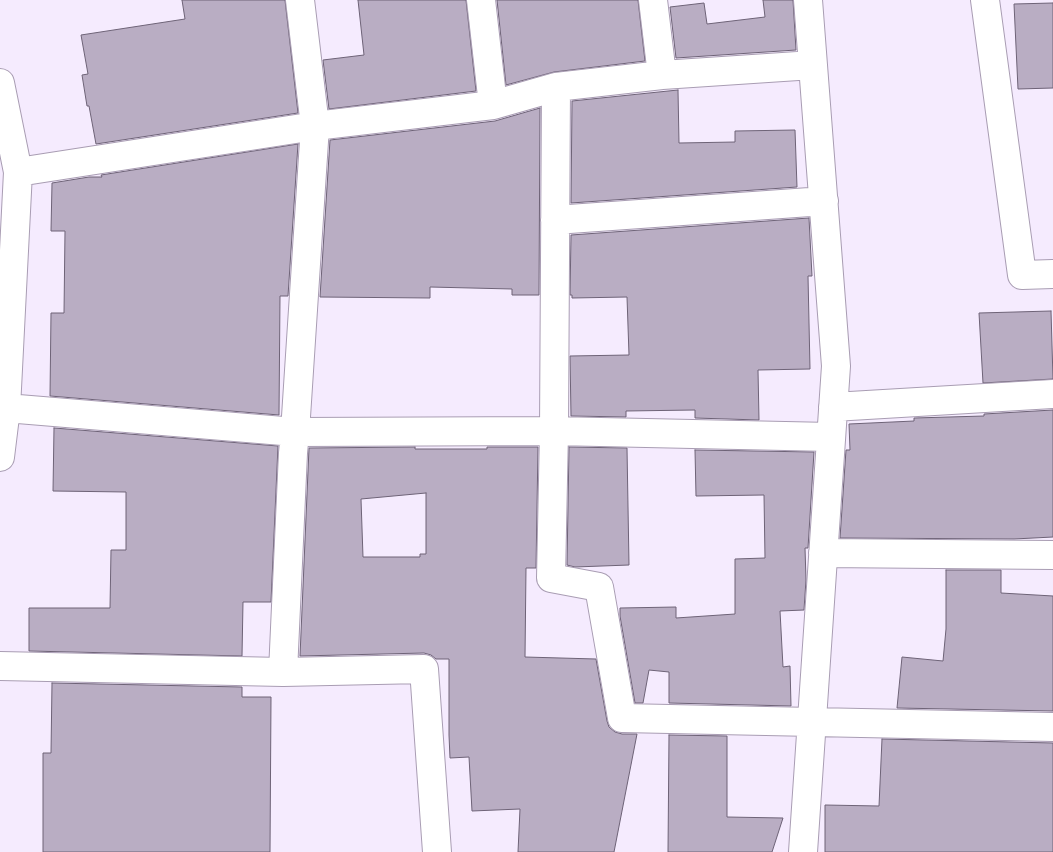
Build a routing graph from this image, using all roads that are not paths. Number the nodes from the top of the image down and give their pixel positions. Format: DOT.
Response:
graph roads {
  1 [pos="300,0"];
  2 [pos="482,0"];
  3 [pos="654,0"];
  4 [pos="808,0"];
  5 [pos="986,0"];
  6 [pos="813,65"];
  7 [pos="662,75"];
  8 [pos="0,83"];
  9 [pos="556,87"];
  10 [pos="493,104"];
  11 [pos="315,126"];
  12 [pos="18,172"];
  13 [pos="824,201"];
  14 [pos="555,220"];
  15 [pos="1053,274"];
  16 [pos="1053,394"];
  17 [pos="833,407"];
  18 [pos="6,408"];
  19 [pos="554,431"];
  20 [pos="295,432"];
  21 [pos="831,437"];
  22 [pos="0,457"];
  23 [pos="824,553"];
  24 [pos="1053,555"];
  25 [pos="0,666"];
  26 [pos="283,672"];
  27 [pos="812,722"];
  28 [pos="1053,727"];
  29 [pos="437,852"];
  30 [pos="803,852"];
  1 -- 11 [label="street"];
  2 -- 10 [label="street"];
  3 -- 7 [label="street"];
  4 -- 6 [label="street"];
  5 -- 15 [label="street"];
  6 -- 7 [label="street"];
  6 -- 13 [label="street"];
  7 -- 9 [label="street"];
  8 -- 12 [label="street"];
  9 -- 10 [label="street"];
  9 -- 14 [label="street"];
  10 -- 11 [label="street"];
  11 -- 12 [label="street"];
  11 -- 20 [label="street"];
  12 -- 18 [label="street"];
  13 -- 14 [label="street"];
  13 -- 17 [label="street"];
  14 -- 19 [label="street"];
  16 -- 17 [label="street"];
  17 -- 21 [label="street"];
  18 -- 20 [label="street"];
  18 -- 22 [label="street"];
  19 -- 20 [label="street"];
  19 -- 21 [label="street"];
  19 -- 27 [label="street"];
  20 -- 26 [label="street"];
  21 -- 23 [label="street"];
  23 -- 24 [label="street"];
  23 -- 27 [label="street"];
  25 -- 26 [label="street"];
  26 -- 29 [label="street"];
  27 -- 28 [label="street"];
  27 -- 30 [label="street"];
}
